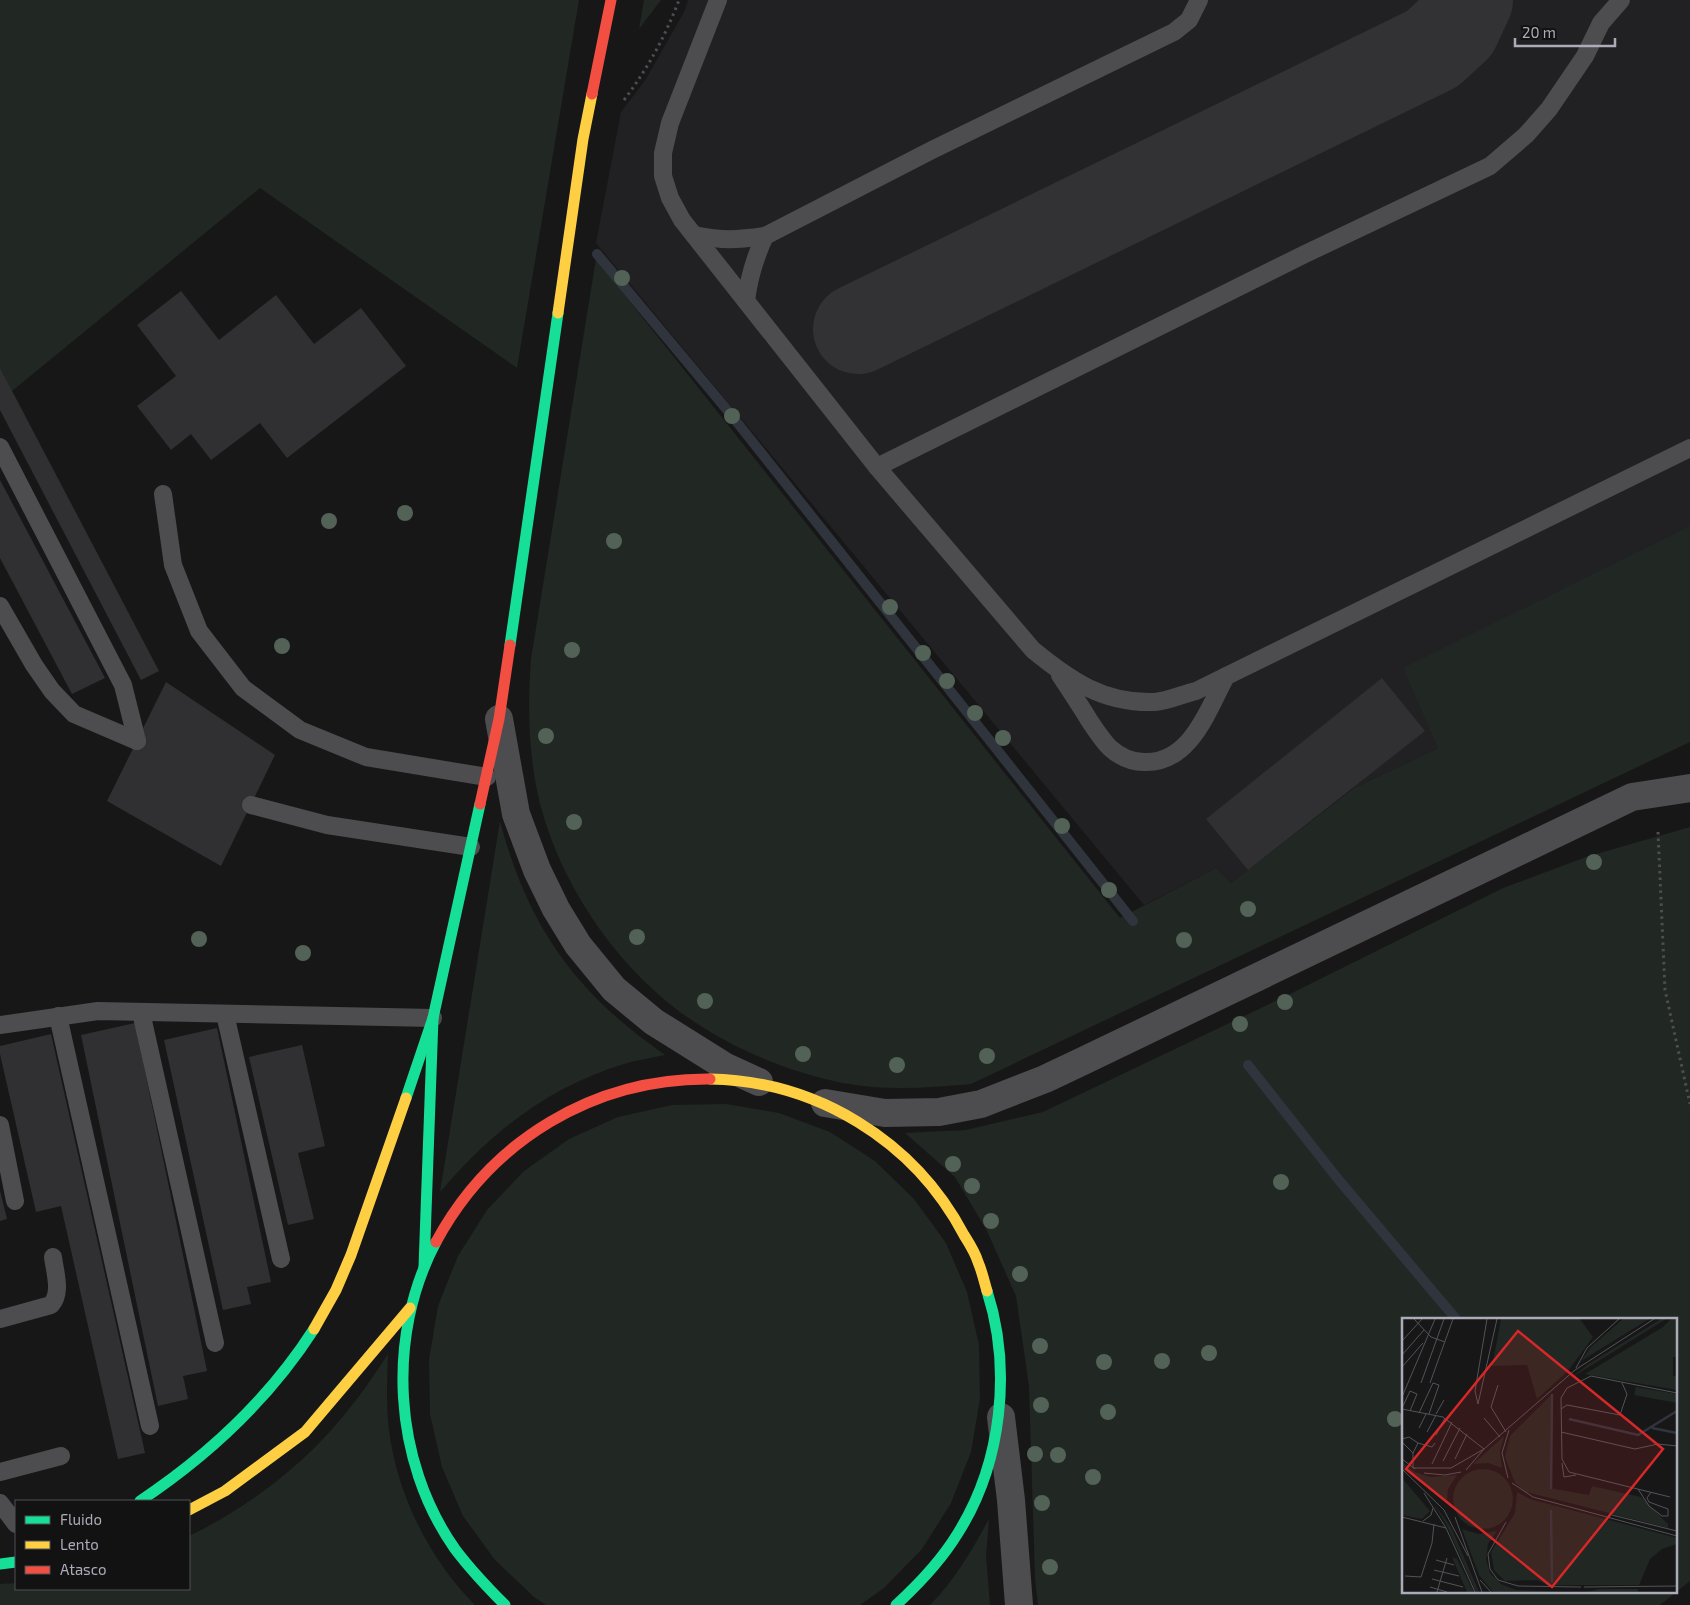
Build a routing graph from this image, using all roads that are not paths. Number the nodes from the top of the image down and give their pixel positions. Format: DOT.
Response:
graph roads {
  1 [pos="611,0"];
  2 [pos="718,0"];
  3 [pos="1199,0"];
  4 [pos="1621,0"];
  5 [pos="694,235"];
  6 [pos="765,236"];
  7 [pos="746,301"];
  8 [pos="0,447"];
  9 [pos="1690,448"];
  10 [pos="877,467"];
  11 [pos="163,494"];
  12 [pos="0,606"];
  13 [pos="1056,668"];
  14 [pos="1226,676"];
  15 [pos="499,719"];
  16 [pos="1690,770"];
  17 [pos="487,777"];
  18 [pos="1690,788"];
  19 [pos="1632,797"];
  20 [pos="251,805"];
  21 [pos="471,847"];
  22 [pos="141,1012"];
  23 [pos="225,1014"];
  24 [pos="58,1016"];
  25 [pos="433,1018"];
  26 [pos="0,1025"];
  27 [pos="765,1084"];
  28 [pos="824,1103"];
  29 [pos="0,1125"];
  30 [pos="15,1201"];
  31 [pos="53,1257"];
  32 [pos="281,1258"];
  33 [pos="424,1267"];
  34 [pos="411,1307"];
  35 [pos="0,1320"];
  36 [pos="215,1343"];
  37 [pos="1000,1409"];
  38 [pos="150,1426"];
  39 [pos="62,1456"];
  40 [pos="0,1472"];
  41 [pos="142,1500"];
  42 [pos="0,1503"];
  43 [pos="190,1509"];
  44 [pos="15,1523"];
  45 [pos="15,1562"];
  46 [pos="0,1564"];
  47 [pos="505,1605"];
  48 [pos="896,1605"];
  49 [pos="1019,1605"];
  1 -- 15 [label="main road"];
  2 -- 5 [label="lane"];
  3 -- 6 [label="lane"];
  4 -- 10 [label="lane"];
  5 -- 6 [label="lane"];
  5 -- 7 [label="lane"];
  6 -- 7 [label="lane"];
  7 -- 10 [label="lane"];
  8 -- 12 [label="lane"];
  9 -- 14 [label="lane"];
  10 -- 13 [label="lane"];
  11 -- 17 [label="lane"];
  13 -- 14 [label="lane"];
  13 -- 14 [label="lane"];
  15 -- 17 [label="main road"];
  15 -- 27 [label="street"];
  16 -- 19 [label="street"];
  17 -- 21 [label="main road"];
  18 -- 19 [label="street"];
  19 -- 28 [label="street"];
  20 -- 21 [label="lane"];
  21 -- 25 [label="main road"];
  22 -- 23 [label="lane"];
  22 -- 24 [label="lane"];
  22 -- 36 [label="lane"];
  23 -- 25 [label="lane"];
  23 -- 32 [label="lane"];
  24 -- 26 [label="lane"];
  24 -- 38 [label="lane"];
  25 -- 33 [label="main road"];
  25 -- 41 [label="main road"];
  27 -- 28 [label="main road"];
  27 -- 33 [label="main road"];
  28 -- 37 [label="main road"];
  29 -- 30 [label="lane"];
  31 -- 35 [label="lane"];
  33 -- 34 [label="main road"];
  34 -- 43 [label="main road"];
  34 -- 47 [label="main road"];
  37 -- 48 [label="main road"];
  37 -- 49 [label="street"];
  39 -- 40 [label="lane"];
  42 -- 44 [label="lane"];
  45 -- 46 [label="main road"];
}
